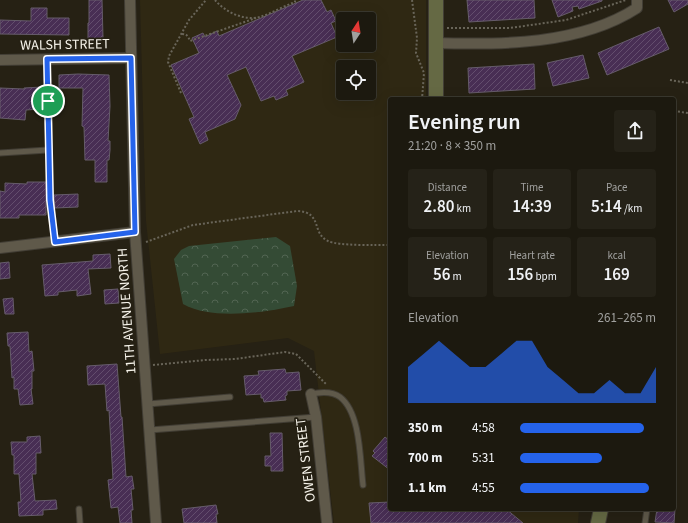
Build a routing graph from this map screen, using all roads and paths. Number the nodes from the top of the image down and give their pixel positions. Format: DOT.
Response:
graph roads {
  1 [pos="130,0"];
  2 [pos="206,0"];
  3 [pos="215,0"];
  4 [pos="295,0"];
  5 [pos="412,0"];
  6 [pos="436,0"];
  7 [pos="626,0"];
  8 [pos="637,0"];
  9 [pos="260,17"];
  10 [pos="447,28"];
  11 [pos="182,34"];
  12 [pos="436,44"];
  13 [pos="131,58"];
  14 [pos="47,59"];
  15 [pos="0,60"];
  16 [pos="670,80"];
  17 [pos="688,83"];
  18 [pos="181,93"];
  19 [pos="422,97"];
  20 [pos="436,97"];
  21 [pos="676,111"];
  22 [pos="688,113"];
  23 [pos="48,150"];
  24 [pos="0,153"];
  25 [pos="135,232"];
  26 [pos="55,242"];
  27 [pos="136,246"];
  28 [pos="388,246"];
  29 [pos="0,248"];
  30 [pos="152,365"];
  31 [pos="327,385"];
  32 [pos="310,394"];
  33 [pos="230,397"];
  34 [pos="148,404"];
  35 [pos="316,417"];
  36 [pos="150,430"];
  37 [pos="363,485"];
  38 [pos="79,510"];
  39 [pos="601,511"];
  40 [pos="647,511"];
  41 [pos="80,523"];
  42 [pos="156,523"];
  43 [pos="327,523"];
  44 [pos="598,523"];
  45 [pos="645,523"];
  1 -- 13 [label="street, 11TH AVENUE NORTH"];
  2 -- 11 [label="path"];
  3 -- 9 [label="path"];
  4 -- 9 [label="path"];
  5 -- 19 [label="path"];
  6 -- 12 [label="street"];
  7 -- 10 [label="path"];
  8 -- 12 [label="street"];
  9 -- 11 [label="path"];
  11 -- 18 [label="path"];
  12 -- 20 [label="street"];
  13 -- 14 [label="street, WALSH STREET"];
  13 -- 25 [label="street, 11TH AVENUE NORTH"];
  14 -- 15 [label="street, WALSH STREET"];
  14 -- 23 [label="lane"];
  16 -- 17 [label="path"];
  21 -- 22 [label="path"];
  23 -- 24 [label="lane"];
  23 -- 26 [label="lane"];
  25 -- 26 [label="street"];
  25 -- 27 [label="street, 11TH AVENUE NORTH"];
  26 -- 29 [label="street"];
  27 -- 28 [label="path"];
  27 -- 34 [label="street, 11TH AVENUE NORTH"];
  30 -- 31 [label="path"];
  32 -- 35 [label="street, OWEN STREET"];
  32 -- 37 [label="lane"];
  33 -- 34 [label="lane"];
  34 -- 36 [label="street, 11TH AVENUE NORTH"];
  35 -- 36 [label="lane"];
  35 -- 43 [label="street, OWEN STREET"];
  36 -- 42 [label="street, 11TH AVENUE NORTH"];
  38 -- 41 [label="lane"];
  39 -- 44 [label="street"];
  40 -- 45 [label="lane"];
}
